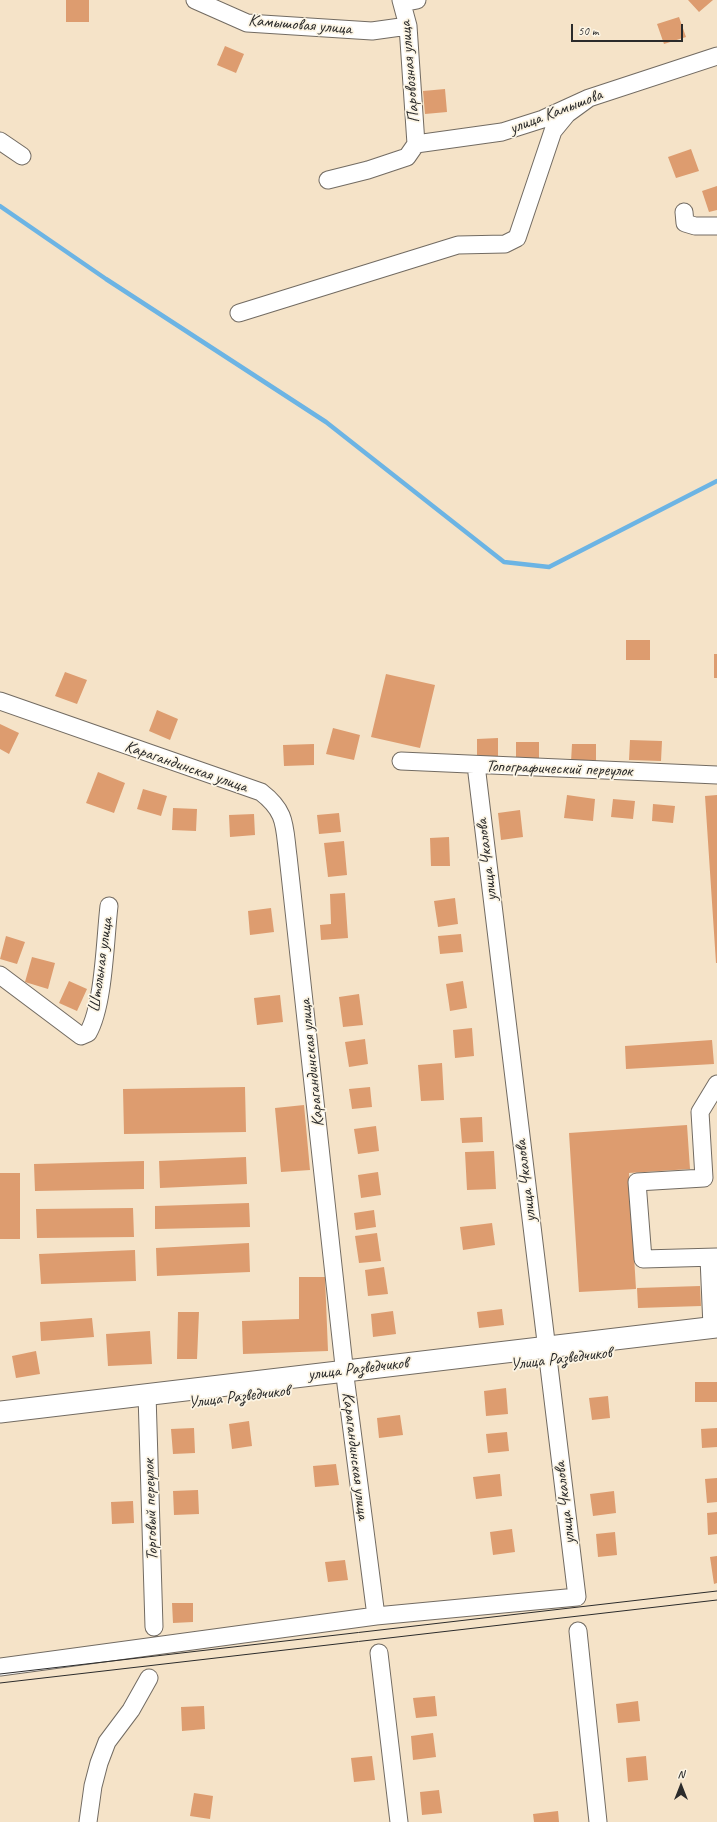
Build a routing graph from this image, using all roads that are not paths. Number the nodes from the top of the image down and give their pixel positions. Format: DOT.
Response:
graph roads {
  1 [pos="195,0"];
  2 [pos="407,1"];
  3 [pos="408,26"];
  4 [pos="717,56"];
  5 [pos="588,98"];
  6 [pos="0,141"];
  7 [pos="416,144"];
  8 [pos="22,156"];
  9 [pos="328,180"];
  10 [pos="684,212"];
  11 [pos="717,226"];
  12 [pos="239,313"];
  13 [pos="0,701"];
  14 [pos="401,761"];
  15 [pos="476,765"];
  16 [pos="717,775"];
  17 [pos="109,906"];
  18 [pos="0,975"];
  19 [pos="717,1084"];
  20 [pos="713,1258"];
  21 [pos="715,1332"];
  22 [pos="547,1353"];
  23 [pos="346,1378"];
  24 [pos="148,1401"];
  25 [pos="0,1412"];
  26 [pos="0,1426"];
  27 [pos="376,1616"];
  28 [pos="154,1627"];
  29 [pos="578,1631"];
  30 [pos="379,1653"];
  31 [pos="0,1667"];
  32 [pos="149,1678"];
  33 [pos="88,1822"];
  34 [pos="400,1822"];
  35 [pos="598,1822"];
  1 -- 3 [label="street, Камышовая улица"];
  2 -- 3 [label="street, Паровозная улица"];
  3 -- 7 [label="street, Паровозная улица"];
  4 -- 5 [label="street, улица Камышова"];
  5 -- 7 [label="street, улица Камышова"];
  5 -- 12 [label="street"];
  6 -- 8 [label="street"];
  7 -- 9 [label="street"];
  10 -- 11 [label="street"];
  13 -- 23 [label="street, Карагандинская улица"];
  14 -- 15 [label="street, Топографический переулок"];
  15 -- 16 [label="street, Топографический переулок"];
  15 -- 22 [label="street, улица Чкалова"];
  17 -- 18 [label="street, Штольная улица"];
  19 -- 20 [label="street"];
  20 -- 21 [label="street"];
  21 -- 22 [label="main road, улица Разведчиков"];
  22 -- 23 [label="main road, улица Разведчиков"];
  22 -- 27 [label="street, улица Чкалова"];
  23 -- 24 [label="main road, улица Разведчиков"];
  23 -- 27 [label="street, Карагандинская улица"];
  24 -- 25 [label="main road, улица Разведчиков"];
  24 -- 26 [label="main road"];
  24 -- 28 [label="street, Торговый переулок"];
  27 -- 31 [label="street"];
  29 -- 35 [label="street"];
  30 -- 34 [label="street"];
  32 -- 33 [label="street"];
}
